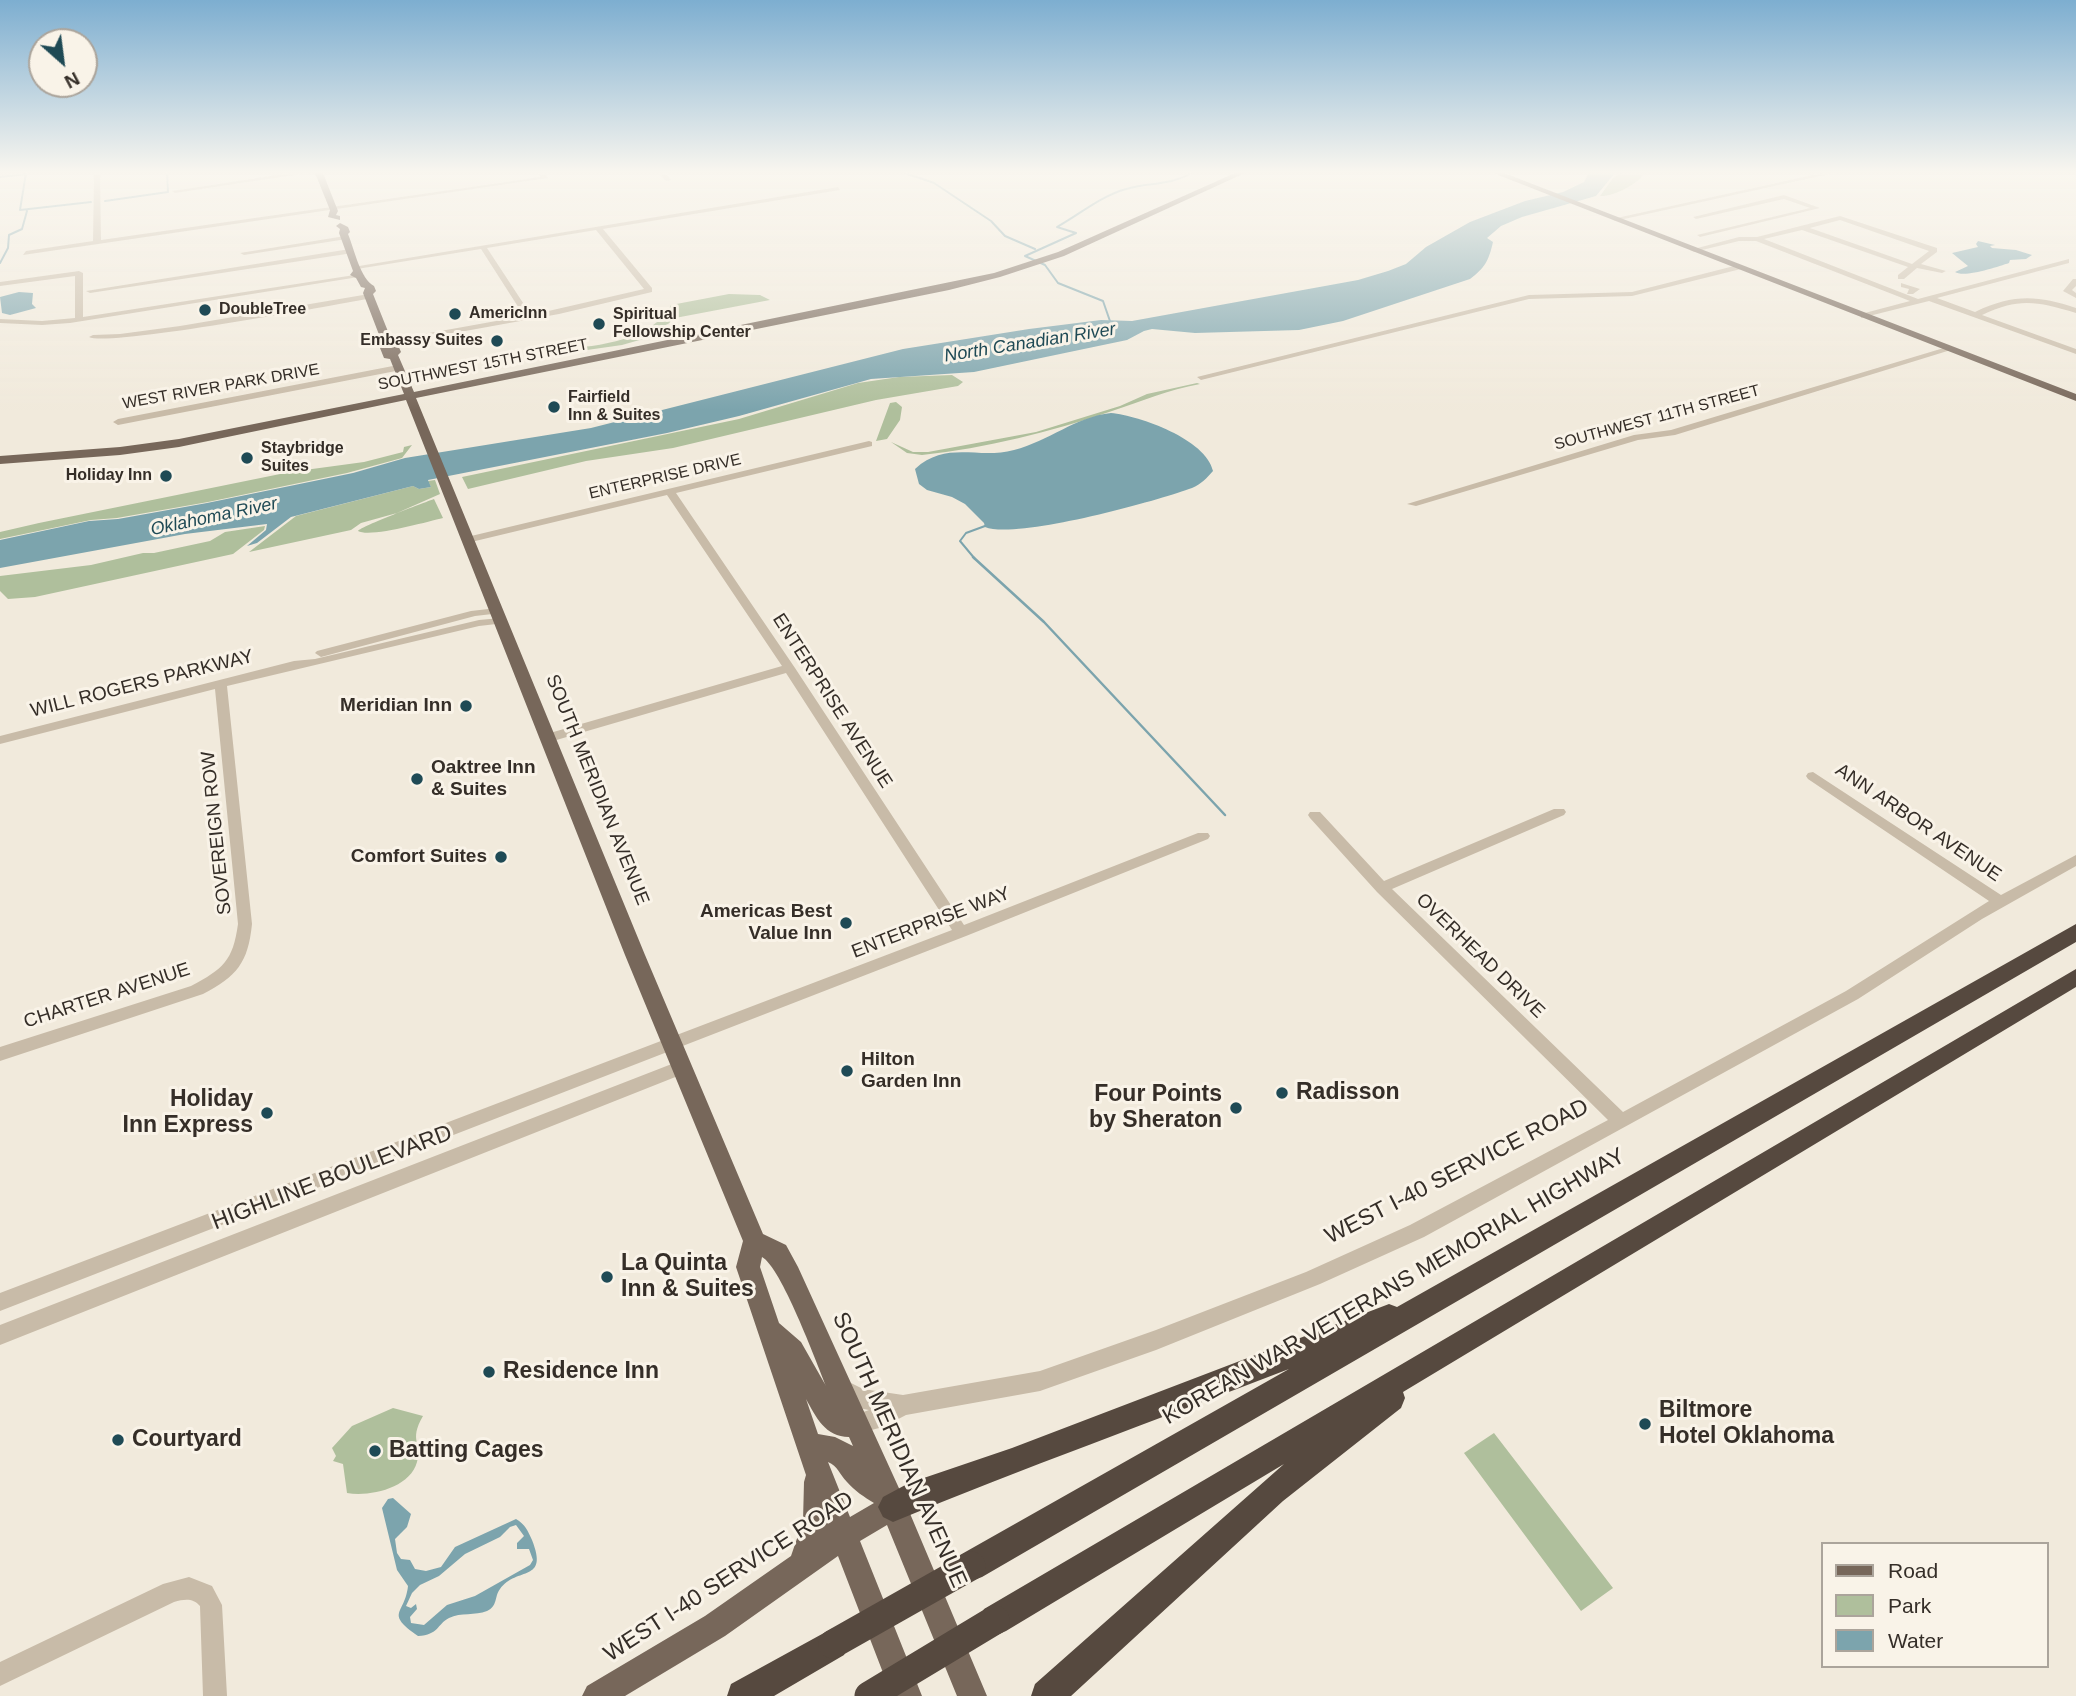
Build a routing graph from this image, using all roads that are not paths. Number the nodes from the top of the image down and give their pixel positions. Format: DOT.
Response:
graph roads {
  1 [pos="38,252"];
  2 [pos="343,252"];
  3 [pos="350,252"];
  4 [pos="464,252"];
  5 [pos="486,252"];
  6 [pos="618,252"];
  7 [pos="1065,252"];
  8 [pos="1700,252"];
  9 [pos="1789,252"];
  10 [pos="1873,252"];
  11 [pos="1931,252"];
  12 [pos="26,254"];
  13 [pos="1899,254"];
  14 [pos="1887,257"];
  15 [pos="2068,263"];
  16 [pos="1915,266"];
  17 [pos="1738,267"];
  18 [pos="1942,271"];
  19 [pos="362,280"];
  20 [pos="2076,281"];
  21 [pos="0,284"];
  22 [pos="90,291"];
  23 [pos="2073,292"];
  24 [pos="1906,294"];
  25 [pos="1928,299"];
  26 [pos="2031,300"];
  27 [pos="2051,309"];
  28 [pos="2076,311"];
  29 [pos="1976,316"];
  30 [pos="529,317"];
  31 [pos="1867,317"];
  32 [pos="79,320"];
  33 [pos="0,321"];
  34 [pos="93,337"];
  35 [pos="388,344"];
  36 [pos="1950,349"];
  37 [pos="2076,352"];
  38 [pos="396,363"];
  39 [pos="1213,385"];
  40 [pos="410,396"];
  41 [pos="2076,398"];
  42 [pos="222,400"];
  43 [pos="869,444"];
  44 [pos="0,460"];
  45 [pos="670,492"];
  46 [pos="1412,503"];
  47 [pos="467,540"];
  48 [pos="499,616"];
  49 [pos="789,668"];
  50 [pos="221,683"];
  51 [pos="548,738"];
  52 [pos="0,740"];
  53 [pos="1813,776"];
  54 [pos="1559,811"];
  55 [pos="1315,815"];
  56 [pos="1203,836"];
  57 [pos="2076,860"];
  58 [pos="1382,888"];
  59 [pos="2001,902"];
  60 [pos="961,932"];
  61 [pos="2076,932"];
  62 [pos="226,975"];
  63 [pos="2076,977"];
  64 [pos="671,1044"];
  65 [pos="0,1054"];
  66 [pos="682,1067"];
  67 [pos="584,1077"];
  68 [pos="593,1102"];
  69 [pos="1621,1121"];
  70 [pos="755,1241"];
  71 [pos="1440,1298"];
  72 [pos="0,1302"];
  73 [pos="770,1327"];
  74 [pos="0,1335"];
  75 [pos="1453,1350"];
  76 [pos="841,1388"];
  77 [pos="903,1405"];
  78 [pos="856,1424"];
  79 [pos="809,1445"];
  80 [pos="818,1471"];
  81 [pos="890,1501"];
  82 [pos="844,1535"];
  83 [pos="802,1564"];
  84 [pos="0,1674"];
  85 [pos="215,1696"];
  86 [pos="597,1696"];
  87 [pos="743,1696"];
  88 [pos="869,1696"];
  89 [pos="907,1696"];
  90 [pos="972,1696"];
  91 [pos="1047,1696"];
  1 -- 12 [label="street"];
  2 -- 22 [label="street"];
  3 -- 19 [label="main road, SOUTH MERIDIAN AVENUE"];
  4 -- 19 [label="street"];
  5 -- 30 [label="street"];
  6 -- 30 [label="street"];
  7 -- 40 [label="main road, SOUTHWEST 15TH STREET"];
  8 -- 17 [label="main road"];
  9 -- 24 [label="street"];
  10 -- 14 [label="street"];
  11 -- 16 [label="street"];
  13 -- 14 [label="street"];
  14 -- 16 [label="street"];
  15 -- 25 [label="street"];
  16 -- 18 [label="street"];
  16 -- 24 [label="street"];
  17 -- 31 [label="main road"];
  17 -- 39 [label="street"];
  19 -- 32 [label="street"];
  19 -- 34 [label="street"];
  19 -- 35 [label="main road, SOUTH MERIDIAN AVENUE"];
  20 -- 23 [label="street"];
  21 -- 32 [label="street"];
  24 -- 25 [label="street"];
  25 -- 29 [label="street"];
  25 -- 31 [label="street"];
  25 -- 31 [label="street"];
  26 -- 27 [label="street"];
  26 -- 28 [label="street"];
  26 -- 29 [label="street"];
  29 -- 37 [label="street"];
  30 -- 35 [label="street"];
  31 -- 36 [label="main road"];
  32 -- 33 [label="street"];
  35 -- 38 [label="main road, SOUTH MERIDIAN AVENUE"];
  36 -- 41 [label="main road"];
  36 -- 46 [label="street, SOUTHWEST 11TH STREET"];
  38 -- 40 [label="main road, SOUTH MERIDIAN AVENUE"];
  38 -- 42 [label="street, WEST RIVER PARK DRIVE"];
  40 -- 44 [label="main road, SOUTHWEST 15TH STREET"];
  40 -- 47 [label="main road, SOUTH MERIDIAN AVENUE"];
  42 -- 42 [label="street, WEST RIVER PARK DRIVE"];
  43 -- 45 [label="street, ENTERPRISE DRIVE"];
  45 -- 47 [label="street, ENTERPRISE DRIVE"];
  45 -- 49 [label="street, ENTERPRISE AVENUE"];
  47 -- 48 [label="main road, SOUTH MERIDIAN AVENUE"];
  48 -- 50 [label="street, WILL ROGERS PARKWAY"];
  48 -- 51 [label="main road, SOUTH MERIDIAN AVENUE"];
  49 -- 51 [label="street"];
  49 -- 60 [label="street, ENTERPRISE AVENUE"];
  50 -- 52 [label="street, WILL ROGERS PARKWAY"];
  50 -- 62 [label="street, SOVEREIGN ROW"];
  51 -- 64 [label="main road, SOUTH MERIDIAN AVENUE"];
  53 -- 59 [label="street, ANN ARBOR AVENUE"];
  54 -- 58 [label="street"];
  55 -- 58 [label="street, OVERHEAD DRIVE"];
  56 -- 60 [label="street, ENTERPRISE WAY"];
  57 -- 59 [label="street, WEST I-40 SERVICE ROAD"];
  58 -- 69 [label="street, OVERHEAD DRIVE"];
  59 -- 69 [label="street, WEST I-40 SERVICE ROAD"];
  60 -- 64 [label="street, ENTERPRISE WAY"];
  61 -- 71 [label="highway, KOREAN WAR VETERANS MEMORIAL HIGHWAY"];
  62 -- 65 [label="street, CHARTER AVENUE"];
  63 -- 75 [label="highway"];
  64 -- 66 [label="main road, SOUTH MERIDIAN AVENUE"];
  64 -- 67 [label="street, HIGHLINE BOULEVARD"];
  66 -- 68 [label="street, HIGHLINE BOULEVARD"];
  66 -- 70 [label="main road, SOUTH MERIDIAN AVENUE"];
  67 -- 68 [label="street"];
  67 -- 72 [label="street, HIGHLINE BOULEVARD"];
  68 -- 74 [label="street, HIGHLINE BOULEVARD"];
  69 -- 77 [label="street, WEST I-40 SERVICE ROAD"];
  70 -- 73 [label="main road, SOUTH MERIDIAN AVENUE"];
  70 -- 76 [label="main road, SOUTH MERIDIAN AVENUE"];
  71 -- 81 [label="highway"];
  71 -- 87 [label="highway, KOREAN WAR VETERANS MEMORIAL HIGHWAY, bridge"];
  73 -- 78 [label="main road"];
  73 -- 79 [label="main road, SOUTH MERIDIAN AVENUE"];
  75 -- 88 [label="highway, bridge"];
  75 -- 91 [label="highway"];
  76 -- 77 [label="street, WEST I-40 SERVICE ROAD"];
  76 -- 78 [label="main road, SOUTH MERIDIAN AVENUE"];
  77 -- 78 [label="street, WEST I-40 SERVICE ROAD"];
  78 -- 81 [label="main road, SOUTH MERIDIAN AVENUE"];
  79 -- 80 [label="main road, SOUTH MERIDIAN AVENUE"];
  79 -- 81 [label="main road"];
  80 -- 82 [label="main road, SOUTH MERIDIAN AVENUE"];
  80 -- 83 [label="main road"];
  81 -- 82 [label="main road, WEST I-40 SERVICE ROAD"];
  81 -- 90 [label="main road, SOUTH MERIDIAN AVENUE"];
  82 -- 83 [label="main road, WEST I-40 SERVICE ROAD"];
  82 -- 89 [label="main road, SOUTH MERIDIAN AVENUE"];
  83 -- 86 [label="main road, WEST I-40 SERVICE ROAD"];
  84 -- 85 [label="street"];
}
